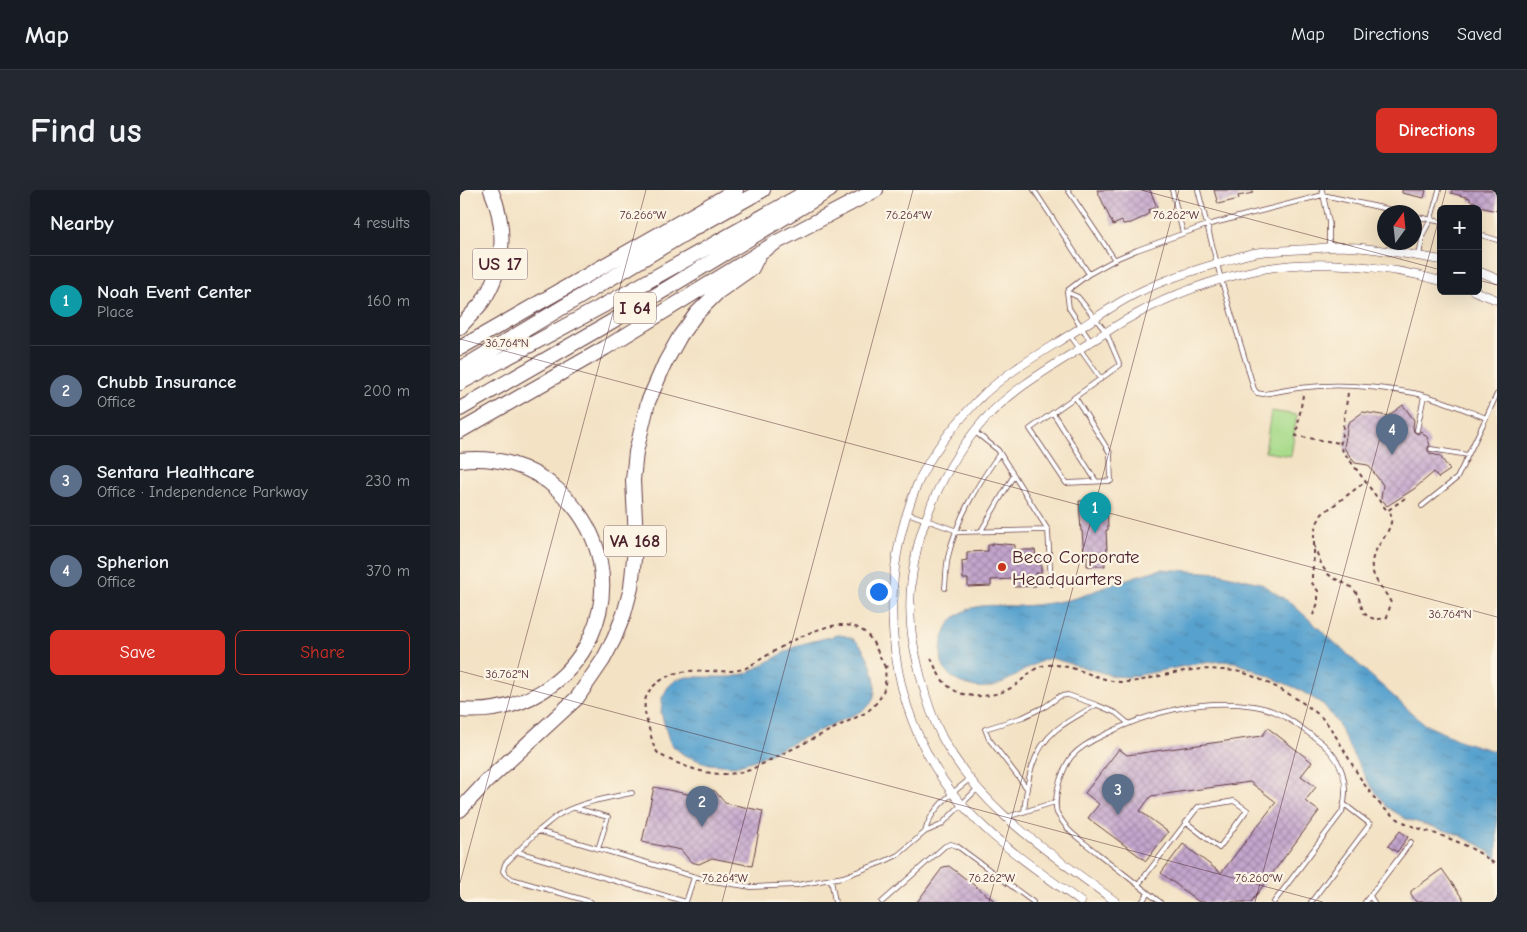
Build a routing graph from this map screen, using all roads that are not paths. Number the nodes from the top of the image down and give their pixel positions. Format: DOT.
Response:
graph roads {
  1 [pos="491,190"];
  2 [pos="736,190"];
  3 [pos="763,190"];
  4 [pos="810,190"];
  5 [pos="830,190"];
  6 [pos="876,190"];
  7 [pos="1034,190"];
  8 [pos="1068,190"];
  9 [pos="1172,190"];
  10 [pos="1198,190"];
  11 [pos="1438,190"];
  12 [pos="1323,192"];
  13 [pos="1377,206"];
  14 [pos="1422,217"];
  15 [pos="1431,219"];
  16 [pos="1437,221"];
  17 [pos="1208,225"];
  18 [pos="1183,233"];
  19 [pos="1482,235"];
  20 [pos="1497,240"];
  21 [pos="1329,248"];
  22 [pos="760,252"];
  23 [pos="1419,256"];
  24 [pos="1437,259"];
  25 [pos="1115,260"];
  26 [pos="1218,264"];
  27 [pos="1482,273"];
  28 [pos="1089,274"];
  29 [pos="1221,279"];
  30 [pos="1497,279"];
  31 [pos="1437,280"];
  32 [pos="1067,292"];
  33 [pos="1482,294"];
  34 [pos="1497,300"];
  35 [pos="1095,318"];
  36 [pos="460,327"];
  37 [pos="1081,328"];
  38 [pos="1106,332"];
  39 [pos="1070,335"];
  40 [pos="1091,342"];
  41 [pos="460,348"];
  42 [pos="1080,349"];
  43 [pos="460,369"];
  44 [pos="1101,379"];
  45 [pos="460,383"];
  46 [pos="1497,394"];
  47 [pos="1424,396"];
  48 [pos="1075,397"];
  49 [pos="460,409"];
  50 [pos="1053,413"];
  51 [pos="1486,418"];
  52 [pos="1417,430"];
  53 [pos="460,431"];
  54 [pos="975,432"];
  55 [pos="1431,449"];
  56 [pos="1000,453"];
  57 [pos="1468,456"];
  58 [pos="460,460"];
  59 [pos="1014,475"];
  60 [pos="1096,481"];
  61 [pos="1422,506"];
  62 [pos="907,513"];
  63 [pos="927,520"];
  64 [pos="956,530"];
  65 [pos="1048,530"];
  66 [pos="981,532"];
  67 [pos="1051,584"];
  68 [pos="945,588"];
  69 [pos="1097,705"];
  70 [pos="460,710"];
  71 [pos="1128,723"];
  72 [pos="970,779"];
  73 [pos="1026,787"];
  74 [pos="977,789"];
  75 [pos="952,792"];
  76 [pos="632,793"];
  77 [pos="1055,802"];
  78 [pos="962,804"];
  79 [pos="1344,804"];
  80 [pos="575,808"];
  81 [pos="460,810"];
  82 [pos="1024,812"];
  83 [pos="1005,818"];
  84 [pos="1186,822"];
  85 [pos="538,831"];
  86 [pos="925,832"];
  87 [pos="1411,842"];
  88 [pos="598,849"];
  89 [pos="518,852"];
  90 [pos="694,877"];
  91 [pos="831,879"];
  92 [pos="1138,885"];
  93 [pos="1148,893"];
  94 [pos="1370,896"];
  95 [pos="884,901"];
  96 [pos="591,902"];
  97 [pos="686,902"];
  98 [pos="835,902"];
  99 [pos="1033,902"];
  100 [pos="1081,902"];
  101 [pos="1116,902"];
  102 [pos="1142,902"];
  103 [pos="1160,902"];
  104 [pos="1274,902"];
  105 [pos="1311,902"];
  106 [pos="1365,902"];
  107 [pos="1374,902"];
  1 -- 36 [label="highway, US 17"];
  2 -- 41 [label="highway"];
  3 -- 43 [label="highway"];
  4 -- 45 [label="highway"];
  5 -- 49 [label="highway, I 64"];
  6 -- 22 [label="highway"];
  7 -- 28 [label="lane"];
  8 -- 25 [label="lane"];
  9 -- 18 [label="lane"];
  10 -- 17 [label="lane"];
  11 -- 15 [label="lane"];
  12 -- 13 [label="lane"];
  12 -- 17 [label="lane"];
  12 -- 21 [label="lane"];
  14 -- 15 [label="lane"];
  15 -- 16 [label="lane"];
  15 -- 23 [label="lane"];
  17 -- 18 [label="lane"];
  17 -- 26 [label="lane"];
  18 -- 25 [label="lane"];
  19 -- 20 [label="lane"];
  21 -- 23 [label="street"];
  21 -- 26 [label="street"];
  22 -- 53 [label="highway"];
  22 -- 81 [label="highway, VA 168"];
  23 -- 24 [label="street"];
  25 -- 28 [label="lane"];
  26 -- 29 [label="lane"];
  26 -- 35 [label="street"];
  27 -- 30 [label="street"];
  28 -- 32 [label="lane"];
  29 -- 31 [label="street"];
  29 -- 38 [label="street"];
  29 -- 47 [label="lane"];
  32 -- 35 [label="lane"];
  32 -- 37 [label="lane"];
  33 -- 34 [label="street"];
  35 -- 37 [label="street"];
  35 -- 38 [label="lane"];
  37 -- 39 [label="street"];
  37 -- 40 [label="lane"];
  38 -- 40 [label="street"];
  38 -- 44 [label="lane"];
  39 -- 42 [label="lane"];
  39 -- 62 [label="street"];
  40 -- 42 [label="street"];
  42 -- 44 [label="lane"];
  42 -- 54 [label="street"];
  44 -- 48 [label="lane"];
  46 -- 51 [label="lane"];
  47 -- 51 [label="lane"];
  47 -- 52 [label="lane"];
  48 -- 50 [label="lane"];
  48 -- 60 [label="lane"];
  50 -- 60 [label="lane"];
  50 -- 60 [label="lane"];
  51 -- 57 [label="lane"];
  54 -- 56 [label="lane"];
  54 -- 63 [label="street"];
  55 -- 57 [label="lane"];
  56 -- 59 [label="lane"];
  56 -- 64 [label="lane"];
  57 -- 61 [label="lane"];
  58 -- 70 [label="highway"];
  59 -- 65 [label="lane"];
  59 -- 66 [label="lane"];
  62 -- 63 [label="lane"];
  62 -- 75 [label="street"];
  63 -- 64 [label="lane"];
  63 -- 72 [label="street"];
  64 -- 66 [label="lane"];
  64 -- 68 [label="lane"];
  65 -- 66 [label="lane"];
  65 -- 67 [label="lane"];
  69 -- 71 [label="lane"];
  69 -- 73 [label="lane"];
  69 -- 73 [label="lane"];
  71 -- 77 [label="lane"];
  71 -- 79 [label="lane"];
  72 -- 74 [label="street"];
  72 -- 75 [label="lane"];
  73 -- 82 [label="lane"];
  74 -- 78 [label="lane"];
  74 -- 83 [label="street"];
  75 -- 78 [label="street"];
  75 -- 86 [label="lane"];
  76 -- 80 [label="lane"];
  77 -- 82 [label="lane"];
  77 -- 92 [label="lane"];
  78 -- 86 [label="lane"];
  78 -- 100 [label="street"];
  79 -- 104 [label="lane"];
  79 -- 105 [label="lane"];
  80 -- 85 [label="lane"];
  80 -- 88 [label="lane"];
  82 -- 83 [label="lane"];
  83 -- 101 [label="street"];
  84 -- 84 [label="lane"];
  84 -- 92 [label="lane"];
  85 -- 88 [label="lane"];
  85 -- 89 [label="lane"];
  86 -- 91 [label="lane"];
  87 -- 94 [label="lane"];
  88 -- 90 [label="lane"];
  89 -- 96 [label="lane"];
  89 -- 97 [label="lane"];
  90 -- 91 [label="lane"];
  90 -- 97 [label="lane"];
  91 -- 98 [label="lane"];
  92 -- 93 [label="lane"];
  93 -- 102 [label="lane"];
  93 -- 103 [label="lane"];
  94 -- 106 [label="lane"];
  94 -- 107 [label="lane"];
  95 -- 99 [label="lane"];
}
